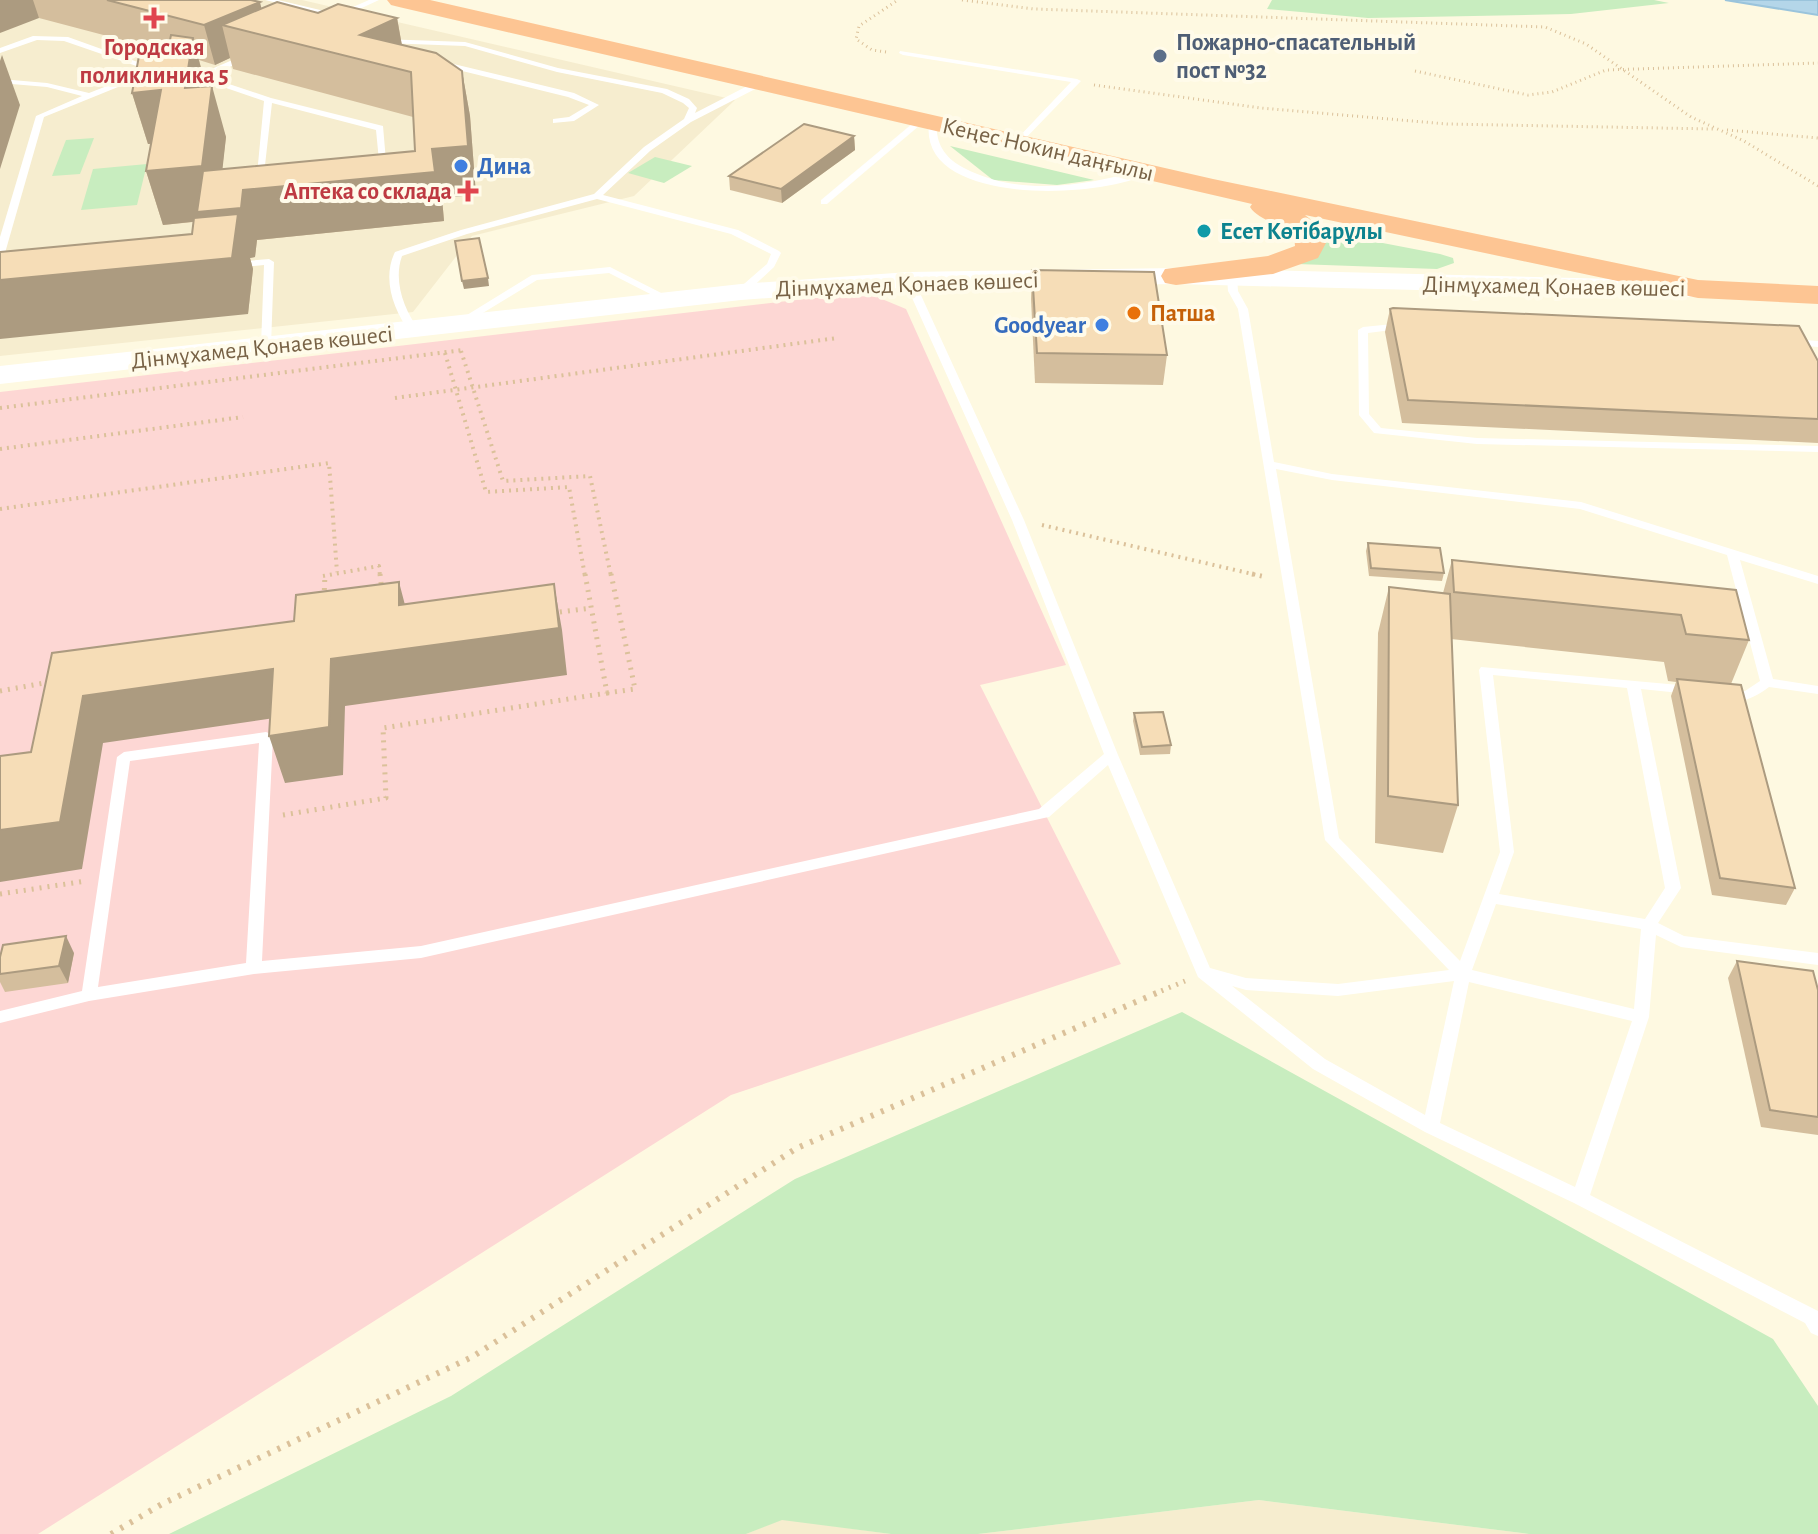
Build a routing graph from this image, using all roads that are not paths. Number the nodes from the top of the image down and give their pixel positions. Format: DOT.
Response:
graph roads {
  1 [pos="269,0"];
  2 [pos="375,0"];
  3 [pos="399,0"];
  4 [pos="338,17"];
  5 [pos="325,23"];
  6 [pos="367,41"];
  7 [pos="380,44"];
  8 [pos="0,51"];
  9 [pos="257,53"];
  10 [pos="903,53"];
  11 [pos="418,54"];
  12 [pos="430,59"];
  13 [pos="156,70"];
  14 [pos="167,72"];
  15 [pos="178,74"];
  16 [pos="201,77"];
  17 [pos="0,81"];
  18 [pos="760,83"];
  19 [pos="90,96"];
  20 [pos="268,100"];
  21 [pos="688,120"];
  22 [pos="556,121"];
  23 [pos="928,122"];
  24 [pos="1019,142"];
  25 [pos="1147,172"];
  26 [pos="381,180"];
  27 [pos="1213,187"];
  28 [pos="265,193"];
  29 [pos="597,196"];
  30 [pos="824,202"];
  31 [pos="0,253"];
  32 [pos="221,267"];
  33 [pos="1176,276"];
  34 [pos="1232,278"];
  35 [pos="909,280"];
  36 [pos="1698,289"];
  37 [pos="741,292"];
  38 [pos="1818,295"];
  39 [pos="1419,326"];
  40 [pos="414,330"];
  41 [pos="1781,341"];
  42 [pos="1818,344"];
  43 [pos="266,346"];
  44 [pos="0,375"];
  45 [pos="1818,449"];
  46 [pos="1271,465"];
  47 [pos="1732,552"];
  48 [pos="1818,580"];
  49 [pos="1767,682"];
  50 [pos="1633,685"];
  51 [pos="1818,690"];
  52 [pos="1111,755"];
  53 [pos="1491,898"];
  54 [pos="1649,925"];
  55 [pos="1818,959"];
  56 [pos="254,968"];
  57 [pos="1204,973"];
  58 [pos="1463,974"];
  59 [pos="89,995"];
  60 [pos="0,1017"];
  61 [pos="1641,1017"];
  62 [pos="1431,1127"];
  63 [pos="1580,1198"];
  64 [pos="1818,1327"];
  1 -- 4 [label="lane"];
  2 -- 4 [label="lane"];
  3 -- 18 [label="highway, Кеңес Нокин даңғылы"];
  4 -- 5 [label="lane"];
  6 -- 21 [label="lane"];
  7 -- 11 [label="lane"];
  8 -- 13 [label="lane"];
  9 -- 16 [label="lane"];
  10 -- 24 [label="lane"];
  12 -- 22 [label="lane"];
  13 -- 14 [label="lane"];
  13 -- 19 [label="lane"];
  15 -- 16 [label="lane"];
  16 -- 20 [label="lane"];
  17 -- 19 [label="lane"];
  18 -- 21 [label="lane"];
  18 -- 23 [label="highway, Кеңес Нокин даңғылы"];
  19 -- 31 [label="lane"];
  20 -- 26 [label="lane"];
  20 -- 28 [label="lane"];
  21 -- 29 [label="lane"];
  23 -- 24 [label="highway, Кеңес Нокин даңғылы"];
  23 -- 25 [label="lane"];
  23 -- 30 [label="lane"];
  24 -- 25 [label="highway, Кеңес Нокин даңғылы"];
  25 -- 27 [label="highway, Кеңес Нокин даңғылы"];
  27 -- 33 [label="highway"];
  27 -- 36 [label="highway, Кеңес Нокин даңғылы"];
  29 -- 37 [label="lane"];
  29 -- 40 [label="lane"];
  32 -- 43 [label="lane"];
  33 -- 34 [label="street, Дінмұхамед Қонаев көшесі"];
  33 -- 35 [label="street, Дінмұхамед Қонаев көшесі"];
  34 -- 36 [label="street, Дінмұхамед Қонаев көшесі"];
  34 -- 46 [label="lane"];
  35 -- 37 [label="street, Дінмұхамед Қонаев көшесі"];
  35 -- 52 [label="lane"];
  36 -- 38 [label="highway, Дінмұхамед Қонаев көшесі"];
  37 -- 40 [label="street, Дінмұхамед Қонаев көшесі"];
  39 -- 45 [label="lane"];
  40 -- 43 [label="street, Дінмұхамед Қонаев көшесі"];
  41 -- 42 [label="lane"];
  43 -- 44 [label="street, Дінмұхамед Қонаев көшесі"];
  46 -- 47 [label="lane"];
  46 -- 58 [label="lane"];
  47 -- 48 [label="lane"];
  47 -- 49 [label="lane"];
  49 -- 50 [label="lane"];
  49 -- 51 [label="lane"];
  50 -- 53 [label="lane"];
  50 -- 54 [label="lane"];
  52 -- 56 [label="lane"];
  52 -- 57 [label="lane"];
  53 -- 54 [label="lane"];
  53 -- 58 [label="lane"];
  54 -- 55 [label="lane"];
  54 -- 61 [label="lane"];
  56 -- 59 [label="lane"];
  56 -- 59 [label="lane"];
  57 -- 58 [label="lane"];
  57 -- 62 [label="lane"];
  58 -- 61 [label="lane"];
  58 -- 62 [label="lane"];
  59 -- 60 [label="lane"];
  61 -- 63 [label="lane"];
  62 -- 63 [label="lane"];
  63 -- 64 [label="lane"];
}
